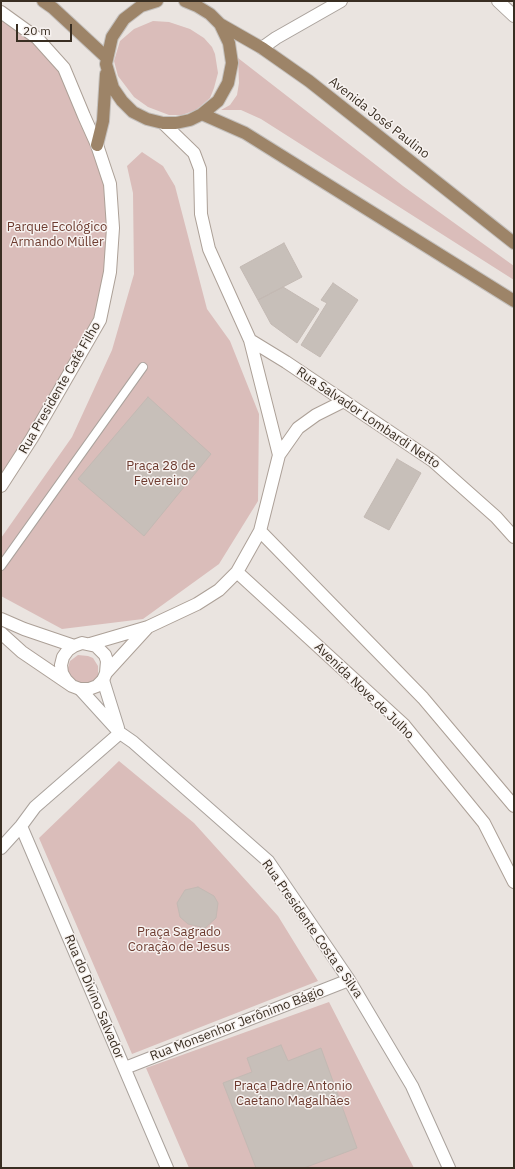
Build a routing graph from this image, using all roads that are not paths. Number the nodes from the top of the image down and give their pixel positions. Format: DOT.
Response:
graph roads {
  1 [pos="43,1"];
  2 [pos="157,1"];
  3 [pos="185,1"];
  4 [pos="341,1"];
  5 [pos="498,1"];
  6 [pos="1,12"];
  7 [pos="514,16"];
  8 [pos="220,24"];
  9 [pos="262,48"];
  10 [pos="107,61"];
  11 [pos="202,114"];
  12 [pos="163,123"];
  13 [pos="97,145"];
  14 [pos="514,243"];
  15 [pos="514,301"];
  16 [pos="250,340"];
  17 [pos="143,367"];
  18 [pos="344,401"];
  19 [pos="279,455"];
  20 [pos="1,486"];
  21 [pos="260,531"];
  22 [pos="514,537"];
  23 [pos="1,566"];
  24 [pos="237,572"];
  25 [pos="1,619"];
  26 [pos="148,627"];
  27 [pos="1,633"];
  28 [pos="90,644"];
  29 [pos="74,646"];
  30 [pos="105,677"];
  31 [pos="76,687"];
  32 [pos="120,733"];
  33 [pos="514,806"];
  34 [pos="21,826"];
  35 [pos="1,848"];
  36 [pos="514,882"];
  37 [pos="349,980"];
  38 [pos="125,1068"];
  39 [pos="167,1168"];
  40 [pos="449,1168"];
  1 -- 10 [label="main road"];
  2 -- 10 [label="main road"];
  3 -- 8 [label="main road"];
  4 -- 9 [label="street"];
  5 -- 7 [label="street"];
  6 -- 13 [label="street, Rua Presidente Café Filho"];
  8 -- 9 [label="main road, Avenida José Paulino"];
  8 -- 11 [label="main road"];
  9 -- 14 [label="main road, Avenida José Paulino"];
  10 -- 12 [label="main road"];
  10 -- 13 [label="main road"];
  11 -- 12 [label="main road"];
  11 -- 15 [label="main road"];
  12 -- 16 [label="street"];
  13 -- 20 [label="street, Rua Presidente Café Filho"];
  16 -- 18 [label="street, Rua Salvador Lombardi Netto"];
  16 -- 19 [label="street"];
  17 -- 23 [label="lane"];
  18 -- 19 [label="street"];
  18 -- 22 [label="street, Rua Salvador Lombardi Netto"];
  19 -- 21 [label="street"];
  21 -- 24 [label="street"];
  21 -- 33 [label="street"];
  24 -- 26 [label="street"];
  24 -- 36 [label="street, Avenida Nove de Julho"];
  25 -- 29 [label="street"];
  26 -- 28 [label="street"];
  26 -- 30 [label="street"];
  27 -- 31 [label="street"];
  28 -- 29 [label="street"];
  28 -- 30 [label="street"];
  29 -- 31 [label="street"];
  30 -- 31 [label="street"];
  30 -- 32 [label="street"];
  31 -- 32 [label="street, Rua Presidente Costa e Silva"];
  32 -- 34 [label="street"];
  32 -- 37 [label="street, Rua Presidente Costa e Silva"];
  34 -- 35 [label="street"];
  34 -- 38 [label="street, Rua do Divino Salvador"];
  37 -- 38 [label="street, Rua Monsenhor Jerônimo Bágio"];
  37 -- 40 [label="street, Rua Presidente Costa e Silva"];
  38 -- 39 [label="street, Rua do Divino Salvador"];
}
